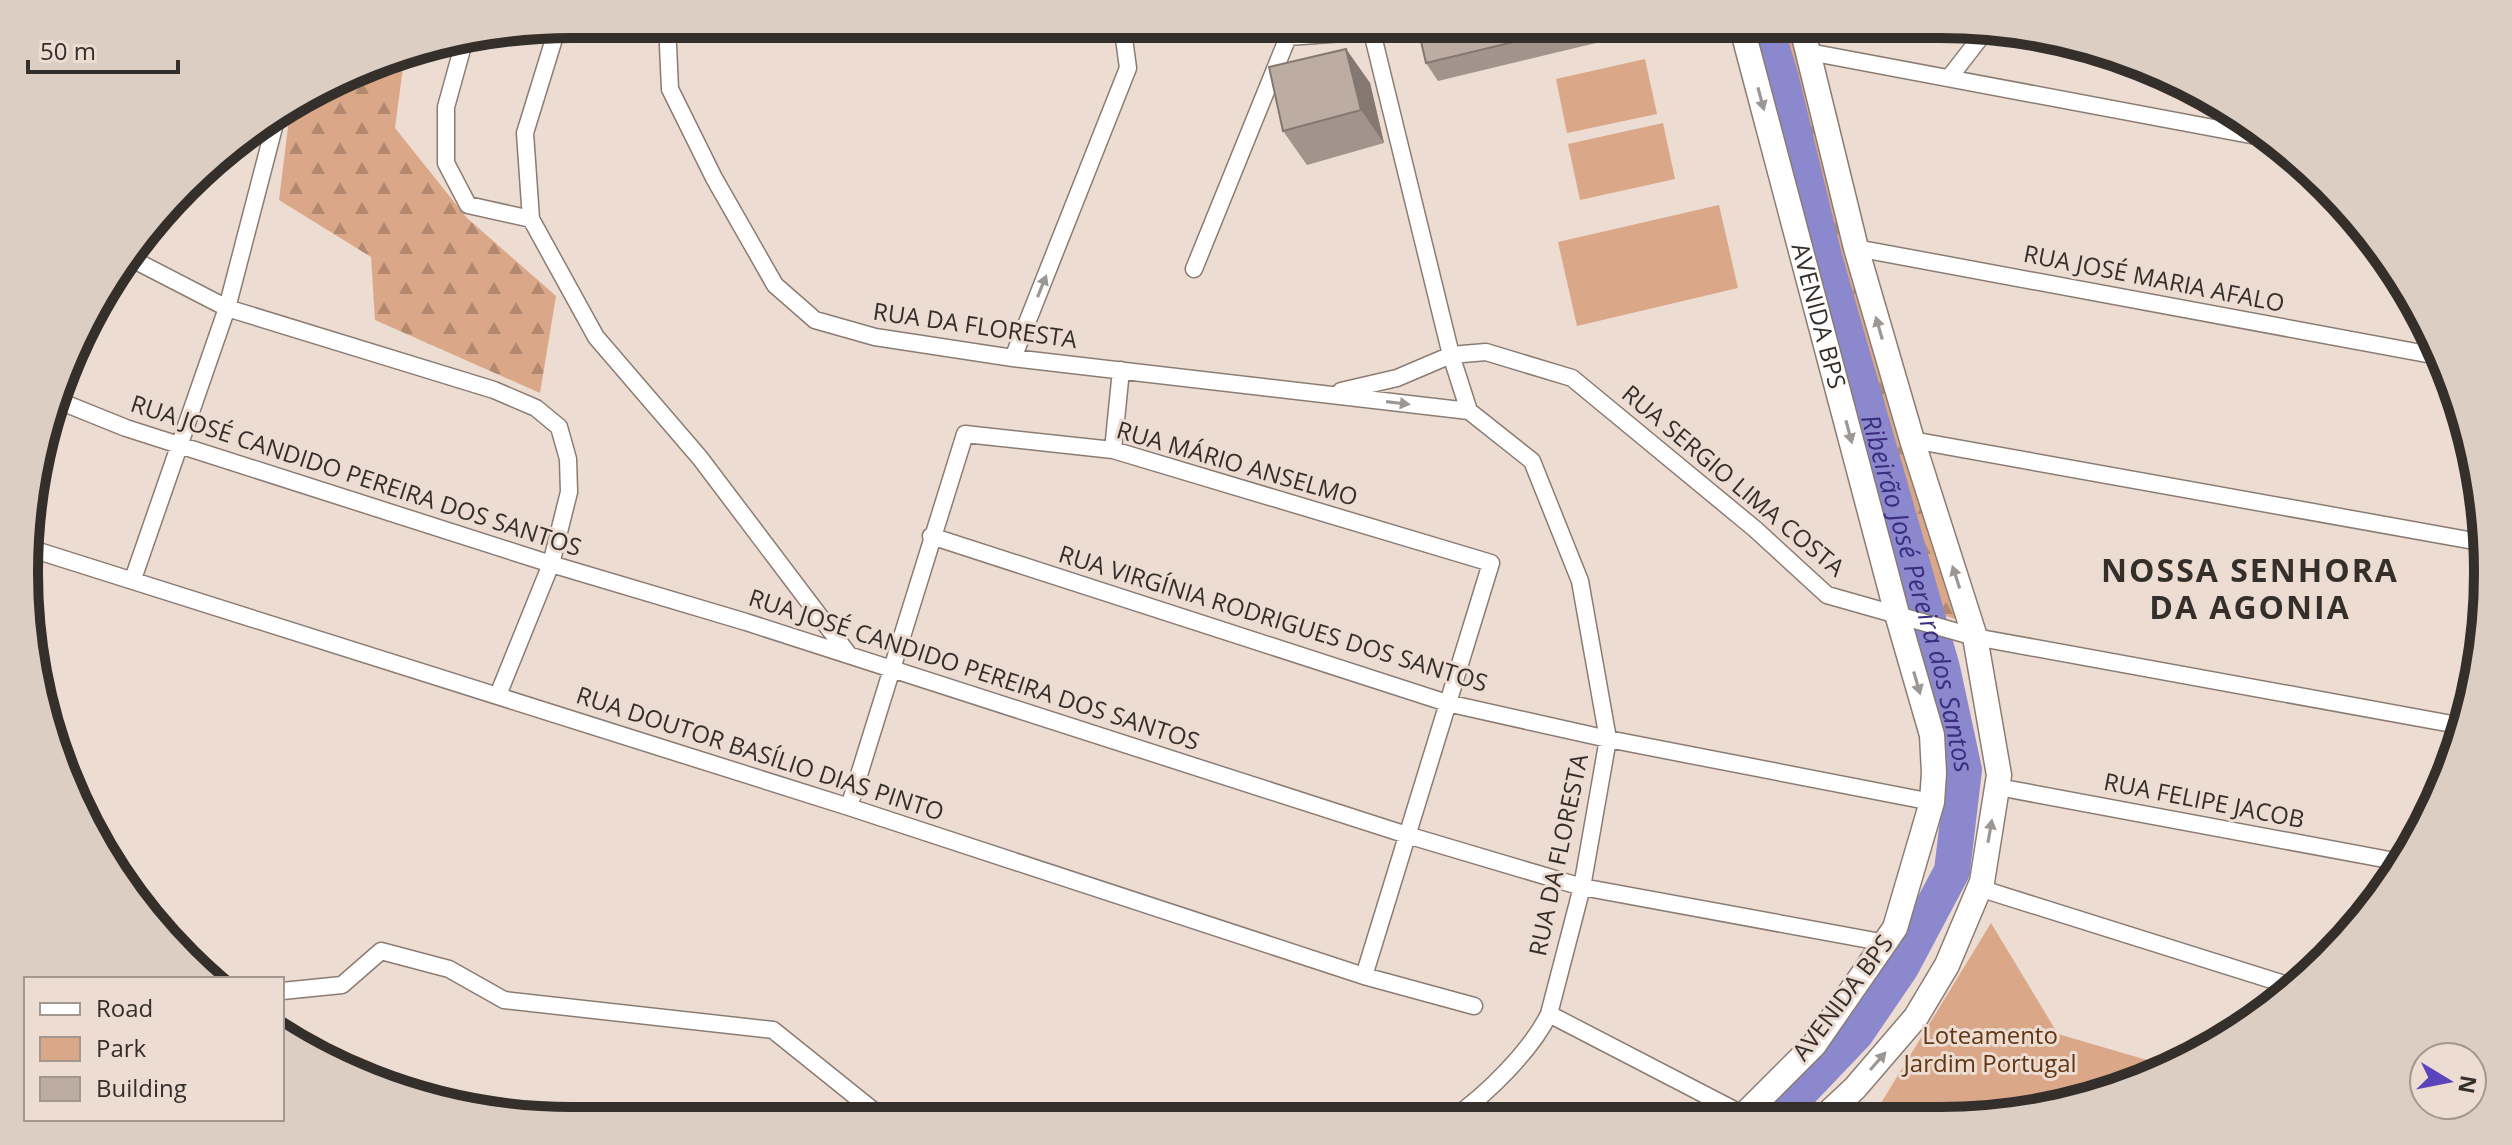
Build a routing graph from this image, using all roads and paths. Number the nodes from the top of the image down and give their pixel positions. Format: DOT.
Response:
graph roads {
  1 [pos="668,38"];
  2 [pos="1124,38"];
  3 [pos="1288,38"];
  4 [pos="1372,38"];
  5 [pos="1745,38"];
  6 [pos="1805,38"];
  7 [pos="554,39"];
  8 [pos="1979,40"];
  9 [pos="462,49"];
  10 [pos="1809,52"];
  11 [pos="1949,78"];
  12 [pos="273,130"];
  13 [pos="2244,134"];
  14 [pos="531,219"];
  15 [pos="1856,248"];
  16 [pos="138,262"];
  17 [pos="1194,269"];
  18 [pos="227,308"];
  19 [pos="2427,354"];
  20 [pos="1451,355"];
  21 [pos="1013,358"];
  22 [pos="1121,370"];
  23 [pos="1327,394"];
  24 [pos="65,404"];
  25 [pos="1469,411"];
  26 [pos="1912,440"];
  27 [pos="178,444"];
  28 [pos="1113,450"];
  29 [pos="931,536"];
  30 [pos="2473,541"];
  31 [pos="39,551"];
  32 [pos="551,564"];
  33 [pos="133,579"];
  34 [pos="1899,614"];
  35 [pos="1971,635"];
  36 [pos="849,655"];
  37 [pos="892,670"];
  38 [pos="498,695"];
  39 [pos="1447,703"];
  40 [pos="2452,724"];
  41 [pos="1608,739"];
  42 [pos="1998,787"];
  43 [pos="1932,802"];
  44 [pos="849,807"];
  45 [pos="1407,835"];
  46 [pos="2390,860"];
  47 [pos="1582,887"];
  48 [pos="1990,892"];
  49 [pos="1886,943"];
  50 [pos="1364,976"];
  51 [pos="2281,983"];
  52 [pos="284,991"];
  53 [pos="1474,1006"];
  54 [pos="1549,1014"];
  55 [pos="869,1107"];
  56 [pos="1469,1107"];
  57 [pos="1726,1107"];
  58 [pos="1752,1107"];
  59 [pos="1835,1107"];
  1 -- 21 [label="street, RUA DA FLORESTA"];
  21 -- 2 [label="street, one-way"];
  3 -- 17 [label="street"];
  4 -- 20 [label="street"];
  5 -- 34 [label="main road, AVENIDA BPS, one-way"];
  6 -- 10 [label="main road"];
  7 -- 14 [label="street"];
  8 -- 11 [label="street"];
  9 -- 14 [label="street"];
  10 -- 11 [label="street"];
  10 -- 15 [label="main road"];
  11 -- 13 [label="street"];
  12 -- 18 [label="street"];
  14 -- 36 [label="street"];
  15 -- 19 [label="street, RUA JOSÉ MARIA AFALO"];
  26 -- 15 [label="main road, one-way"];
  16 -- 18 [label="street"];
  18 -- 27 [label="street"];
  18 -- 32 [label="street"];
  20 -- 23 [label="street"];
  20 -- 25 [label="street"];
  20 -- 34 [label="street, RUA SERGIO LIMA COSTA"];
  21 -- 22 [label="street, RUA DA FLORESTA"];
  22 -- 23 [label="street, RUA DA FLORESTA"];
  22 -- 28 [label="street"];
  23 -- 25 [label="street, RUA DA FLORESTA, one-way"];
  24 -- 27 [label="street, RUA JOSÉ CANDIDO PEREIRA DOS SANTOS"];
  25 -- 41 [label="street, RUA DA FLORESTA"];
  26 -- 30 [label="street"];
  35 -- 26 [label="main road, one-way"];
  27 -- 32 [label="street, RUA JOSÉ CANDIDO PEREIRA DOS SANTOS"];
  27 -- 33 [label="street"];
  28 -- 29 [label="street, RUA MÁRIO ANSELMO"];
  28 -- 39 [label="street, RUA MÁRIO ANSELMO"];
  29 -- 37 [label="street"];
  29 -- 39 [label="street, RUA VIRGÍNIA RODRIGUES DOS SANTOS"];
  31 -- 33 [label="street, RUA DOUTOR BASÍLIO DIAS PINTO"];
  32 -- 36 [label="street, RUA JOSÉ CANDIDO PEREIRA DOS SANTOS"];
  32 -- 38 [label="street"];
  33 -- 38 [label="street, RUA DOUTOR BASÍLIO DIAS PINTO"];
  34 -- 35 [label="street, RUA SERGIO LIMA COSTA"];
  34 -- 43 [label="main road, AVENIDA BPS, one-way"];
  35 -- 40 [label="street, RUA SERGIO LIMA COSTA"];
  35 -- 42 [label="main road"];
  36 -- 37 [label="street, RUA JOSÉ CANDIDO PEREIRA DOS SANTOS"];
  37 -- 44 [label="street"];
  37 -- 45 [label="street, RUA JOSÉ CANDIDO PEREIRA DOS SANTOS"];
  38 -- 44 [label="street, RUA DOUTOR BASÍLIO DIAS PINTO"];
  39 -- 41 [label="street, RUA VIRGÍNIA RODRIGUES DOS SANTOS"];
  39 -- 45 [label="street"];
  41 -- 43 [label="street, RUA VIRGÍNIA RODRIGUES DOS SANTOS"];
  41 -- 47 [label="street, RUA DA FLORESTA"];
  42 -- 46 [label="street, RUA FELIPE JACOB"];
  48 -- 42 [label="main road, one-way"];
  43 -- 49 [label="main road, AVENIDA BPS"];
  44 -- 50 [label="street, RUA DOUTOR BASÍLIO DIAS PINTO"];
  45 -- 47 [label="street, RUA JOSÉ CANDIDO PEREIRA DOS SANTOS"];
  45 -- 50 [label="street"];
  47 -- 49 [label="street, RUA JOSÉ CANDIDO PEREIRA DOS SANTOS"];
  47 -- 54 [label="street, RUA DA FLORESTA"];
  48 -- 51 [label="street"];
  59 -- 48 [label="main road, one-way"];
  49 -- 58 [label="main road, AVENIDA BPS"];
  50 -- 53 [label="street, RUA DOUTOR BASÍLIO DIAS PINTO"];
  52 -- 55 [label="street"];
  54 -- 56 [label="street, RUA DA FLORESTA"];
  54 -- 57 [label="street"];
}
